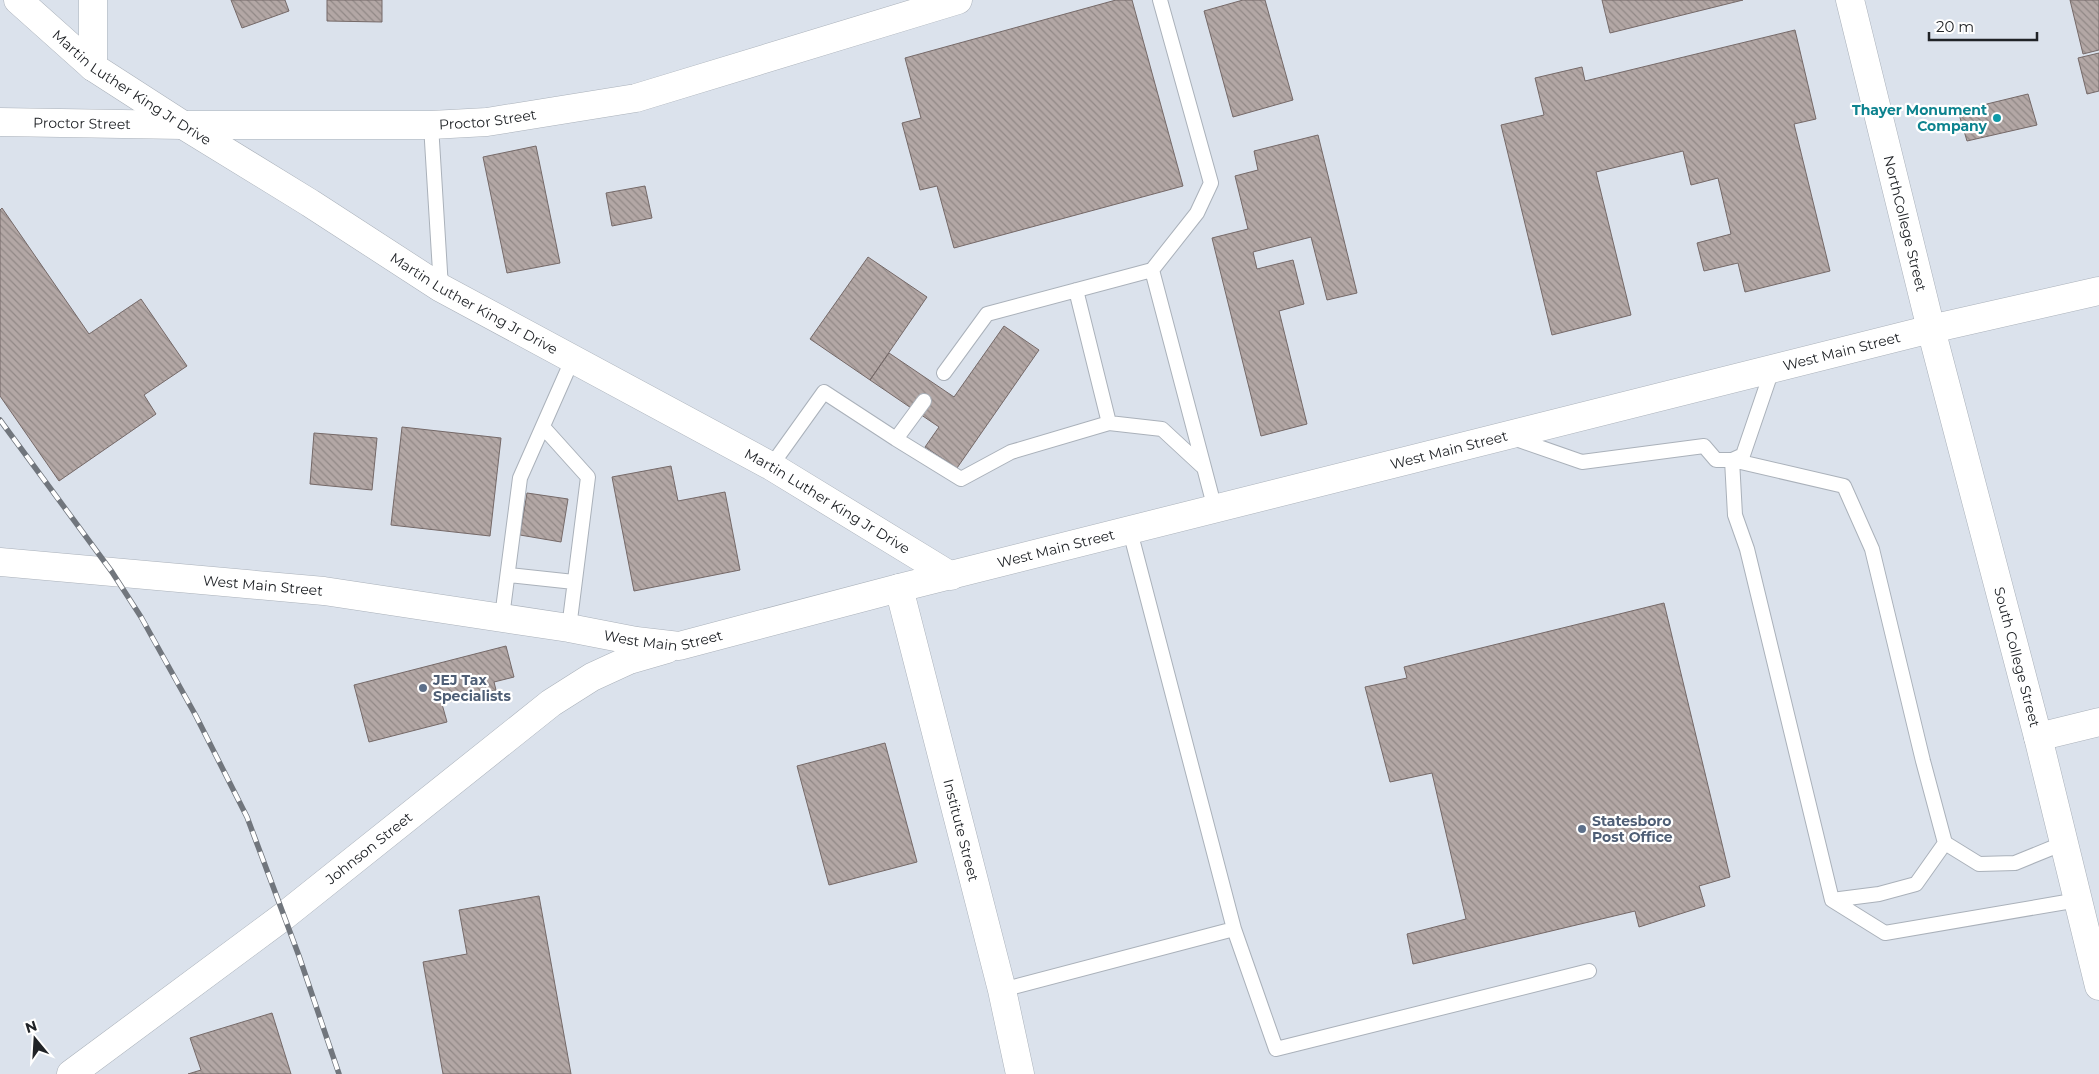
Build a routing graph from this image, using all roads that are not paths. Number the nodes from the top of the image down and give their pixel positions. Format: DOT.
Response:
graph roads {
  1 [pos="18,0"];
  2 [pos="93,0"];
  3 [pos="958,0"];
  4 [pos="1160,0"];
  5 [pos="1850,0"];
  6 [pos="93,67"];
  7 [pos="0,122"];
  8 [pos="182,125"];
  9 [pos="431,125"];
  10 [pos="1152,270"];
  11 [pos="441,288"];
  12 [pos="1076,290"];
  13 [pos="2099,291"];
  14 [pos="1931,329"];
  15 [pos="573,358"];
  16 [pos="1772,370"];
  17 [pos="944,373"];
  18 [pos="924,401"];
  19 [pos="1109,423"];
  20 [pos="543,427"];
  21 [pos="1508,436"];
  22 [pos="896,439"];
  23 [pos="1732,460"];
  24 [pos="771,466"];
  25 [pos="1202,466"];
  26 [pos="1214,510"];
  27 [pos="1130,531"];
  28 [pos="0,562"];
  29 [pos="508,575"];
  30 [pos="951,576"];
  31 [pos="574,582"];
  32 [pos="899,588"];
  33 [pos="502,617"];
  34 [pos="569,628"];
  35 [pos="680,646"];
  36 [pos="2099,722"];
  37 [pos="2038,737"];
  38 [pos="1945,843"];
  39 [pos="2064,843"];
  40 [pos="1832,900"];
  41 [pos="2078,900"];
  42 [pos="1234,929"];
  43 [pos="1589,971"];
  44 [pos="2099,986"];
  45 [pos="1002,990"];
  46 [pos="71,1074"];
  47 [pos="1020,1074"];
  1 -- 6 [label="street, Martin Luther King Jr Drive"];
  2 -- 6 [label="street"];
  3 -- 9 [label="street, Proctor Street"];
  4 -- 10 [label="lane"];
  5 -- 14 [label="street, NorthCollege Street"];
  6 -- 8 [label="street, Martin Luther King Jr Drive"];
  7 -- 8 [label="street, Proctor Street"];
  8 -- 9 [label="street, Proctor Street"];
  8 -- 11 [label="street, Martin Luther King Jr Drive"];
  9 -- 11 [label="lane"];
  10 -- 12 [label="lane"];
  10 -- 25 [label="lane"];
  11 -- 15 [label="street, Martin Luther King Jr Drive"];
  12 -- 17 [label="lane"];
  12 -- 19 [label="lane"];
  13 -- 14 [label="street, West Main Street"];
  14 -- 16 [label="street, West Main Street"];
  14 -- 37 [label="street, South College Street"];
  15 -- 20 [label="lane"];
  15 -- 24 [label="street, Martin Luther King Jr Drive"];
  16 -- 21 [label="street, West Main Street"];
  16 -- 23 [label="lane"];
  18 -- 22 [label="lane"];
  19 -- 22 [label="lane"];
  19 -- 25 [label="lane"];
  20 -- 29 [label="lane"];
  20 -- 31 [label="lane"];
  21 -- 23 [label="lane"];
  21 -- 26 [label="street, West Main Street"];
  22 -- 24 [label="lane"];
  23 -- 38 [label="lane"];
  23 -- 40 [label="lane"];
  24 -- 30 [label="street, Martin Luther King Jr Drive"];
  25 -- 26 [label="lane"];
  26 -- 27 [label="street, West Main Street"];
  27 -- 30 [label="street, West Main Street"];
  27 -- 42 [label="lane"];
  28 -- 33 [label="street, West Main Street"];
  29 -- 31 [label="lane"];
  29 -- 33 [label="lane"];
  30 -- 32 [label="street, West Main Street"];
  31 -- 34 [label="lane"];
  32 -- 35 [label="street, West Main Street"];
  32 -- 45 [label="street, Institute Street"];
  33 -- 34 [label="street, West Main Street"];
  34 -- 35 [label="street, West Main Street"];
  35 -- 46 [label="street, Johnson Street"];
  36 -- 37 [label="street"];
  37 -- 39 [label="street, South College Street"];
  38 -- 39 [label="lane"];
  38 -- 40 [label="lane"];
  39 -- 41 [label="street, South College Street"];
  40 -- 41 [label="lane"];
  41 -- 44 [label="street, South College Street"];
  42 -- 43 [label="lane"];
  42 -- 45 [label="lane"];
  45 -- 47 [label="street, Institute Street"];
}
